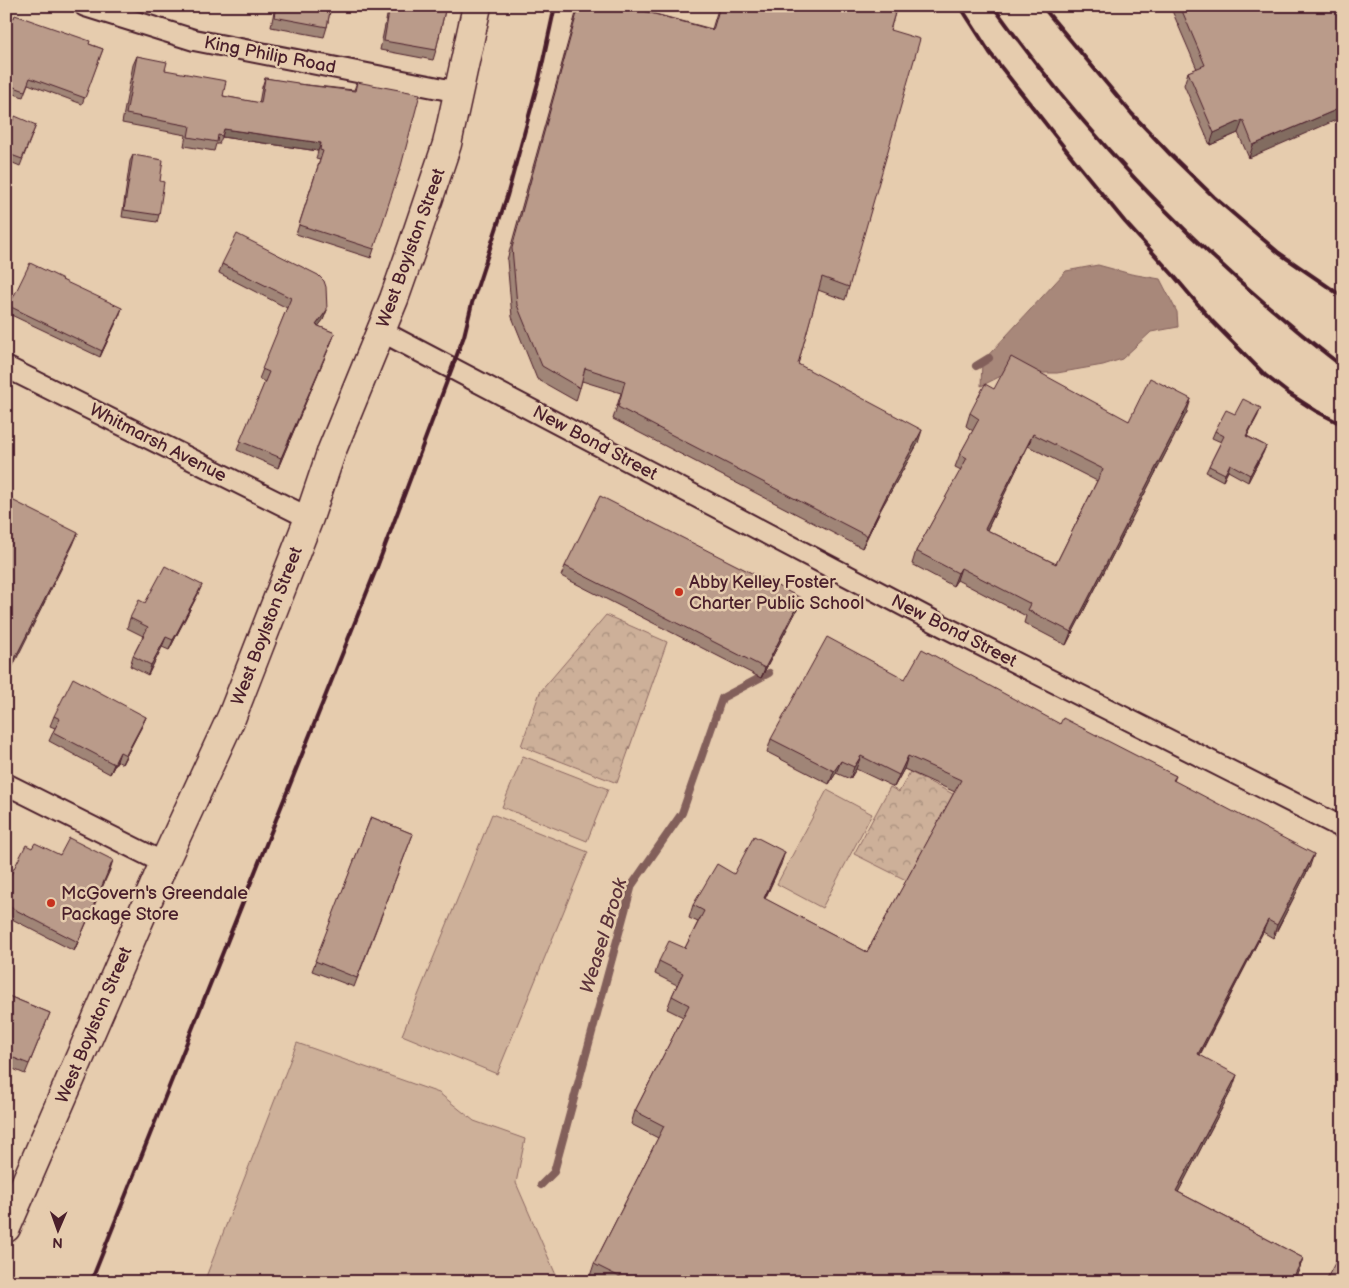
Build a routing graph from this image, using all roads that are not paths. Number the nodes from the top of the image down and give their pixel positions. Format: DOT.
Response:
graph roads {
  1 [pos="84,6"];
  2 [pos="477,6"];
  3 [pos="105,10"];
  4 [pos="459,92"];
  5 [pos="381,331"];
  6 [pos="6,367"];
  7 [pos="309,518"];
  8 [pos="6,784"];
  9 [pos="1343,828"];
  10 [pos="164,863"];
  11 [pos="12,1199"];
  12 [pos="6,1228"];
  1 -- 3 [label="street, King Philip Road"];
  2 -- 4 [label="main road, West Boylston Street"];
  3 -- 4 [label="street, King Philip Road"];
  4 -- 5 [label="main road, West Boylston Street"];
  5 -- 7 [label="main road, West Boylston Street"];
  5 -- 9 [label="street, New Bond Street"];
  6 -- 7 [label="street, Whitmarsh Avenue"];
  7 -- 10 [label="main road, West Boylston Street"];
  8 -- 10 [label="street"];
  10 -- 11 [label="main road, West Boylston Street"];
  11 -- 12 [label="main road, West Boylston Street"];
}
